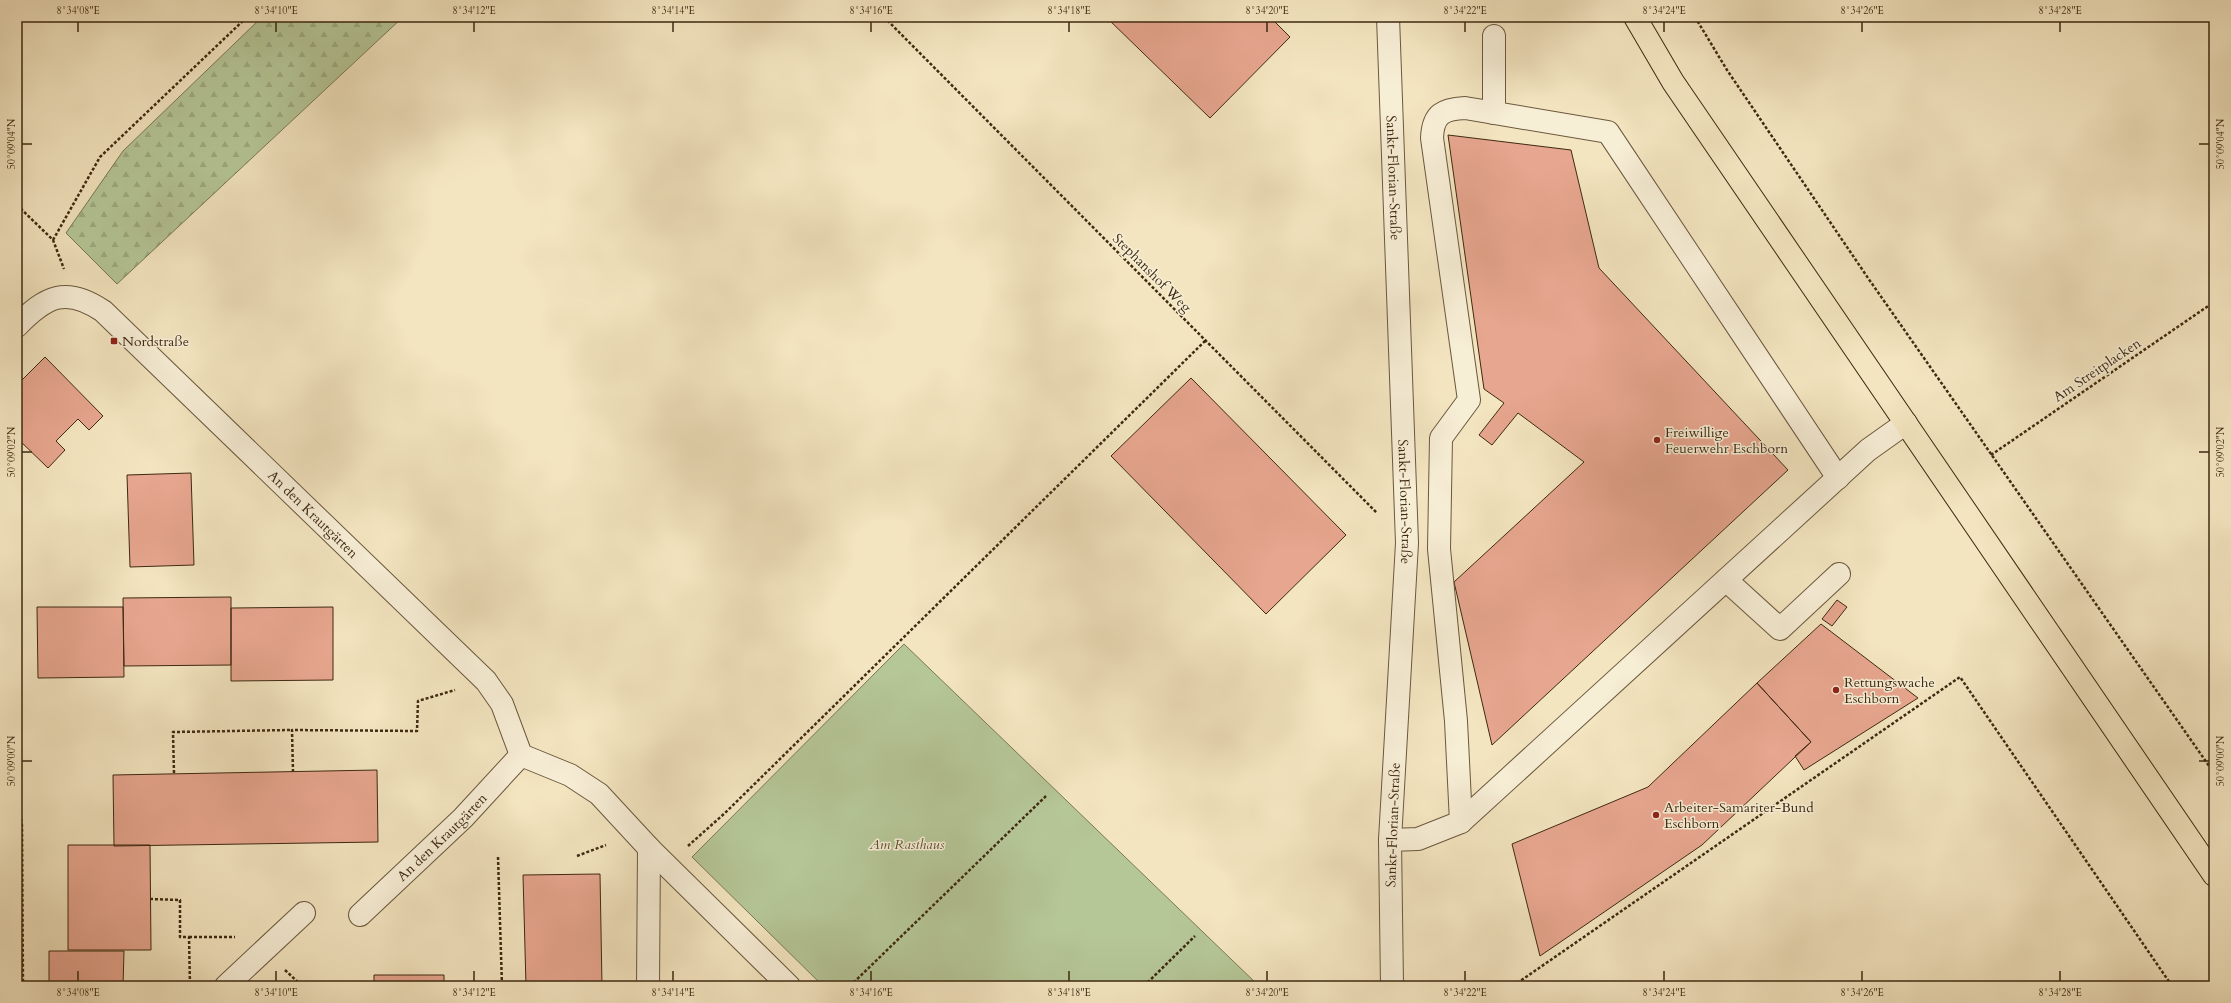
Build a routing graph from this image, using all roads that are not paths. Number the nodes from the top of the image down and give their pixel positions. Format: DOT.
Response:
graph roads {
  1 [pos="1388,17"];
  2 [pos="1635,17"];
  3 [pos="1494,36"];
  4 [pos="1494,113"];
  5 [pos="17,326"];
  6 [pos="1906,423"];
  7 [pos="1838,478"];
  8 [pos="1839,574"];
  9 [pos="1726,580"];
  10 [pos="521,755"];
  11 [pos="1461,822"];
  12 [pos="1390,840"];
  13 [pos="650,848"];
  14 [pos="2214,875"];
  15 [pos="304,913"];
  16 [pos="360,915"];
  17 [pos="226,986"];
  18 [pos="648,986"];
  19 [pos="789,986"];
  20 [pos="1392,986"];
  1 -- 12 [label="street, Sankt-Florian-Straße"];
  2 -- 6 [label="main road"];
  3 -- 4 [label="street"];
  4 -- 7 [label="street"];
  4 -- 11 [label="street"];
  5 -- 10 [label="street, An den Krautgärten"];
  6 -- 7 [label="street"];
  6 -- 14 [label="main road"];
  7 -- 9 [label="street"];
  8 -- 9 [label="street"];
  9 -- 11 [label="street"];
  10 -- 13 [label="street"];
  10 -- 16 [label="street, An den Krautgärten"];
  11 -- 12 [label="street"];
  12 -- 20 [label="street, Sankt-Florian-Straße"];
  13 -- 18 [label="street"];
  13 -- 19 [label="street"];
  15 -- 17 [label="street"];
}
